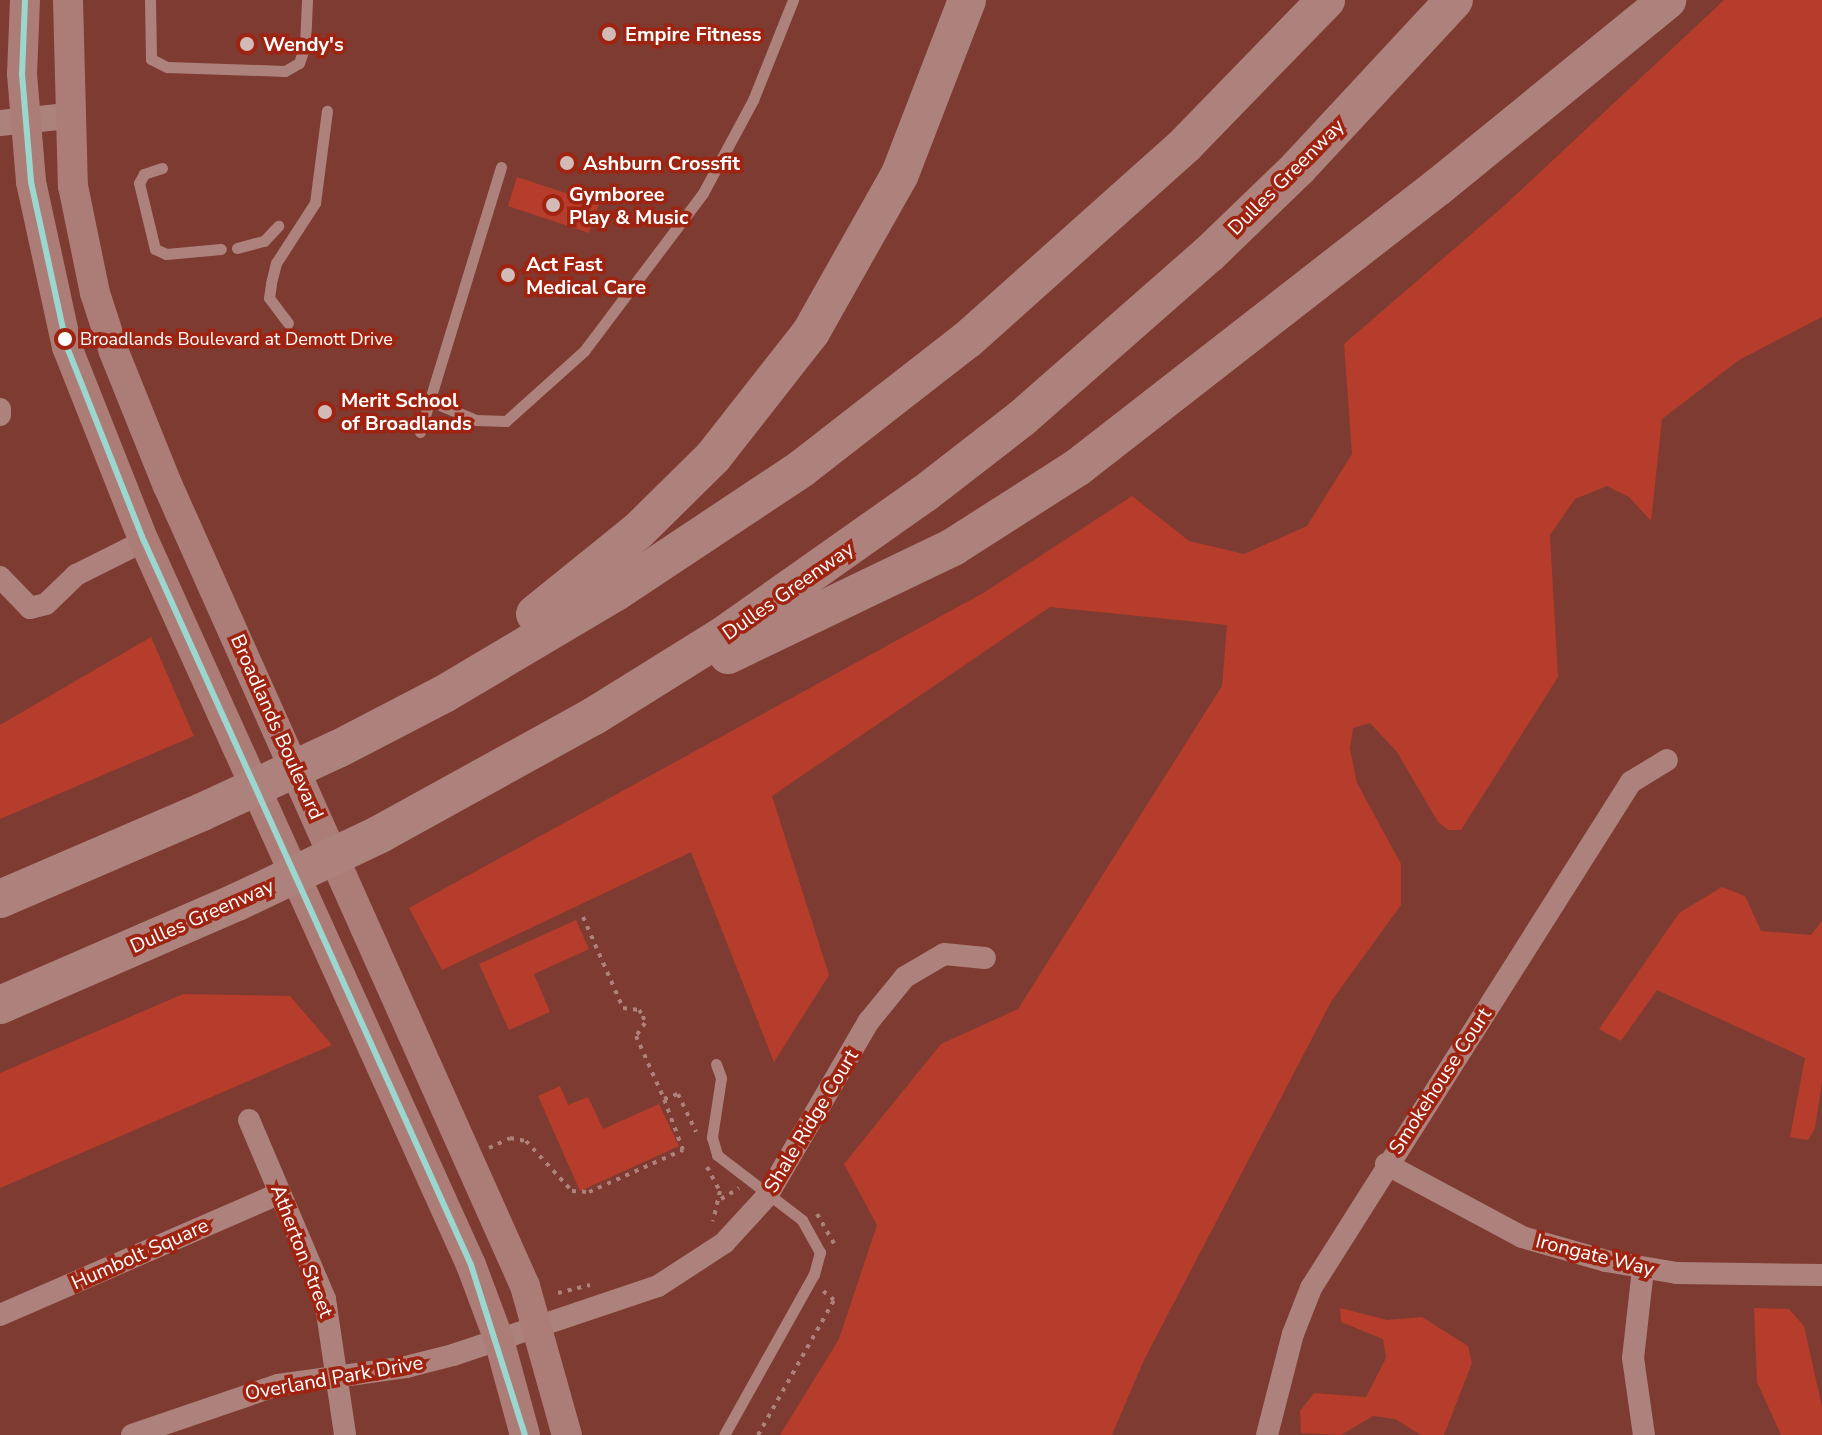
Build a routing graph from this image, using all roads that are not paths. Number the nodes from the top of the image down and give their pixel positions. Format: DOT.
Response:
graph roads {
  1 [pos="25,0"];
  2 [pos="68,0"];
  3 [pos="150,0"];
  4 [pos="307,0"];
  5 [pos="793,0"];
  6 [pos="967,0"];
  7 [pos="1326,0"];
  8 [pos="1454,0"];
  9 [pos="1667,0"];
  10 [pos="327,111"];
  11 [pos="68,116"];
  12 [pos="12,122"];
  13 [pos="501,167"];
  14 [pos="162,168"];
  15 [pos="278,226"];
  16 [pos="237,248"];
  17 [pos="221,249"];
  18 [pos="288,323"];
  19 [pos="430,401"];
  20 [pos="420,432"];
  21 [pos="144,541"];
  22 [pos="0,577"];
  23 [pos="594,716"];
  24 [pos="338,749"];
  25 [pos="1667,760"];
  26 [pos="0,899"];
  27 [pos="985,958"];
  28 [pos="0,1005"];
  29 [pos="716,1064"];
  30 [pos="249,1120"];
  31 [pos="1386,1164"];
  32 [pos="280,1193"];
  33 [pos="767,1196"];
  34 [pos="1643,1269"];
  35 [pos="1822,1275"];
  36 [pos="0,1315"];
  37 [pos="539,1327"];
  38 [pos="499,1340"];
  39 [pos="337,1374"];
  40 [pos="132,1435"];
  41 [pos="345,1435"];
  42 [pos="525,1435"];
  43 [pos="567,1435"];
  44 [pos="724,1435"];
  45 [pos="1267,1435"];
  46 [pos="1644,1435"];
  1 -- 12 [label="main road"];
  2 -- 11 [label="main road, Broadlands Boulevard"];
  3 -- 4 [label="lane"];
  5 -- 19 [label="lane"];
  6 -- 24 [label="highway"];
  7 -- 24 [label="highway"];
  8 -- 23 [label="highway, Dulles Greenway"];
  9 -- 23 [label="highway"];
  10 -- 18 [label="lane"];
  11 -- 12 [label="street"];
  11 -- 37 [label="main road, Broadlands Boulevard"];
  12 -- 21 [label="main road"];
  13 -- 19 [label="lane"];
  14 -- 17 [label="lane"];
  15 -- 16 [label="lane"];
  19 -- 20 [label="lane"];
  21 -- 22 [label="street"];
  21 -- 38 [label="main road"];
  23 -- 28 [label="highway, Dulles Greenway, bridge"];
  24 -- 26 [label="highway, bridge"];
  25 -- 31 [label="street, Smokehouse Court"];
  27 -- 33 [label="street, Shale Ridge Court"];
  29 -- 33 [label="lane"];
  30 -- 32 [label="street, Atherton Street"];
  31 -- 34 [label="street, Irongate Way"];
  31 -- 45 [label="street, Smokehouse Court"];
  32 -- 36 [label="street, Humbolt Square"];
  32 -- 39 [label="street, Atherton Street"];
  33 -- 37 [label="street, Shale Ridge Court"];
  33 -- 44 [label="lane"];
  34 -- 35 [label="street, Irongate Way"];
  34 -- 46 [label="street"];
  37 -- 38 [label="street, Overland Park Drive"];
  37 -- 43 [label="main road, Broadlands Boulevard"];
  38 -- 39 [label="street, Overland Park Drive"];
  38 -- 42 [label="main road"];
  39 -- 40 [label="street, Overland Park Drive"];
  39 -- 41 [label="street, Atherton Street"];
}
